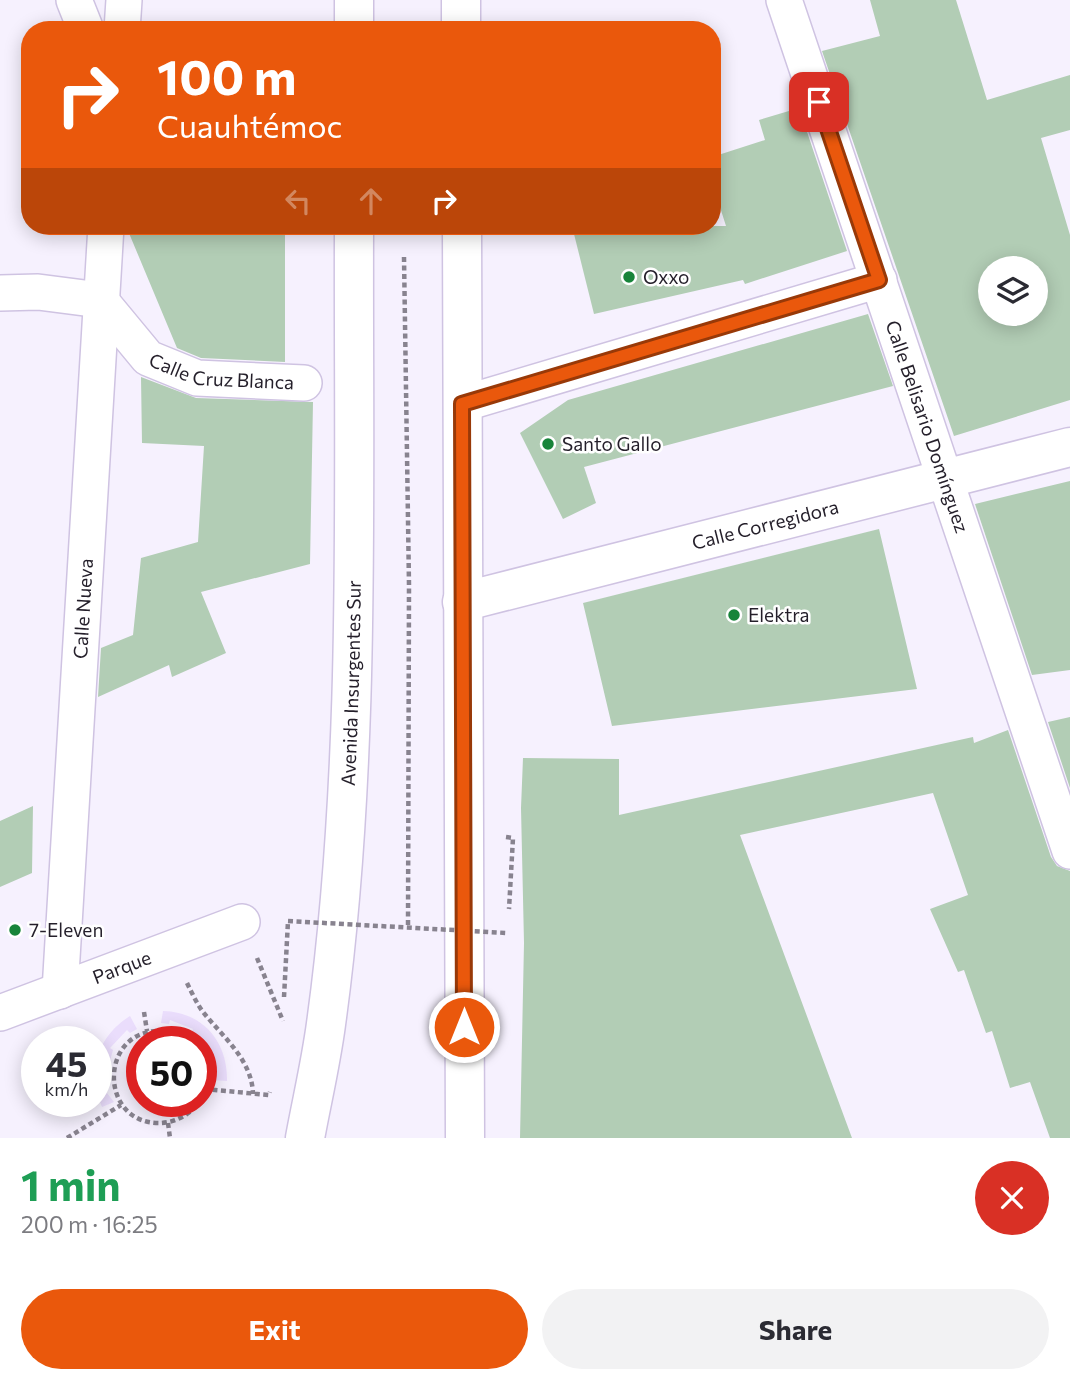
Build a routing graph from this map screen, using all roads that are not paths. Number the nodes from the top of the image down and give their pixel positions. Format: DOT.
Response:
graph roads {
  1 [pos="74,0"];
  2 [pos="124,0"];
  3 [pos="354,0"];
  4 [pos="461,0"];
  5 [pos="784,0"];
  6 [pos="82,21"];
  7 [pos="123,21"];
  8 [pos="354,21"];
  9 [pos="461,21"];
  10 [pos="105,235"];
  11 [pos="354,235"];
  12 [pos="462,235"];
  13 [pos="879,280"];
  14 [pos="0,293"];
  15 [pos="100,300"];
  16 [pos="304,383"];
  17 [pos="462,404"];
  18 [pos="1070,447"];
  19 [pos="943,480"];
  20 [pos="462,602"];
  21 [pos="1070,851"];
  22 [pos="242,922"];
  23 [pos="60,992"];
  24 [pos="0,1013"];
  25 [pos="304,1138"];
  26 [pos="465,1138"];
  1 -- 6 [label="street"];
  2 -- 7 [label="street"];
  3 -- 8 [label="main road"];
  4 -- 9 [label="main road"];
  5 -- 13 [label="street, Calle Belisario Domínguez"];
  10 -- 15 [label="street, Calle Nueva"];
  11 -- 25 [label="main road, Avenida Insurgentes Sur"];
  12 -- 17 [label="main road"];
  13 -- 17 [label="street"];
  13 -- 19 [label="street, Calle Belisario Domínguez"];
  14 -- 15 [label="street"];
  15 -- 16 [label="street, Calle Cruz Blanca"];
  15 -- 23 [label="street, Calle Nueva"];
  17 -- 20 [label="main road"];
  18 -- 19 [label="main road, Calle Corregidora"];
  19 -- 20 [label="main road, Calle Corregidora"];
  19 -- 21 [label="street, Calle Belisario Domínguez"];
  20 -- 26 [label="main road"];
  22 -- 23 [label="street, Parque"];
  23 -- 24 [label="street, Parque"];
}
